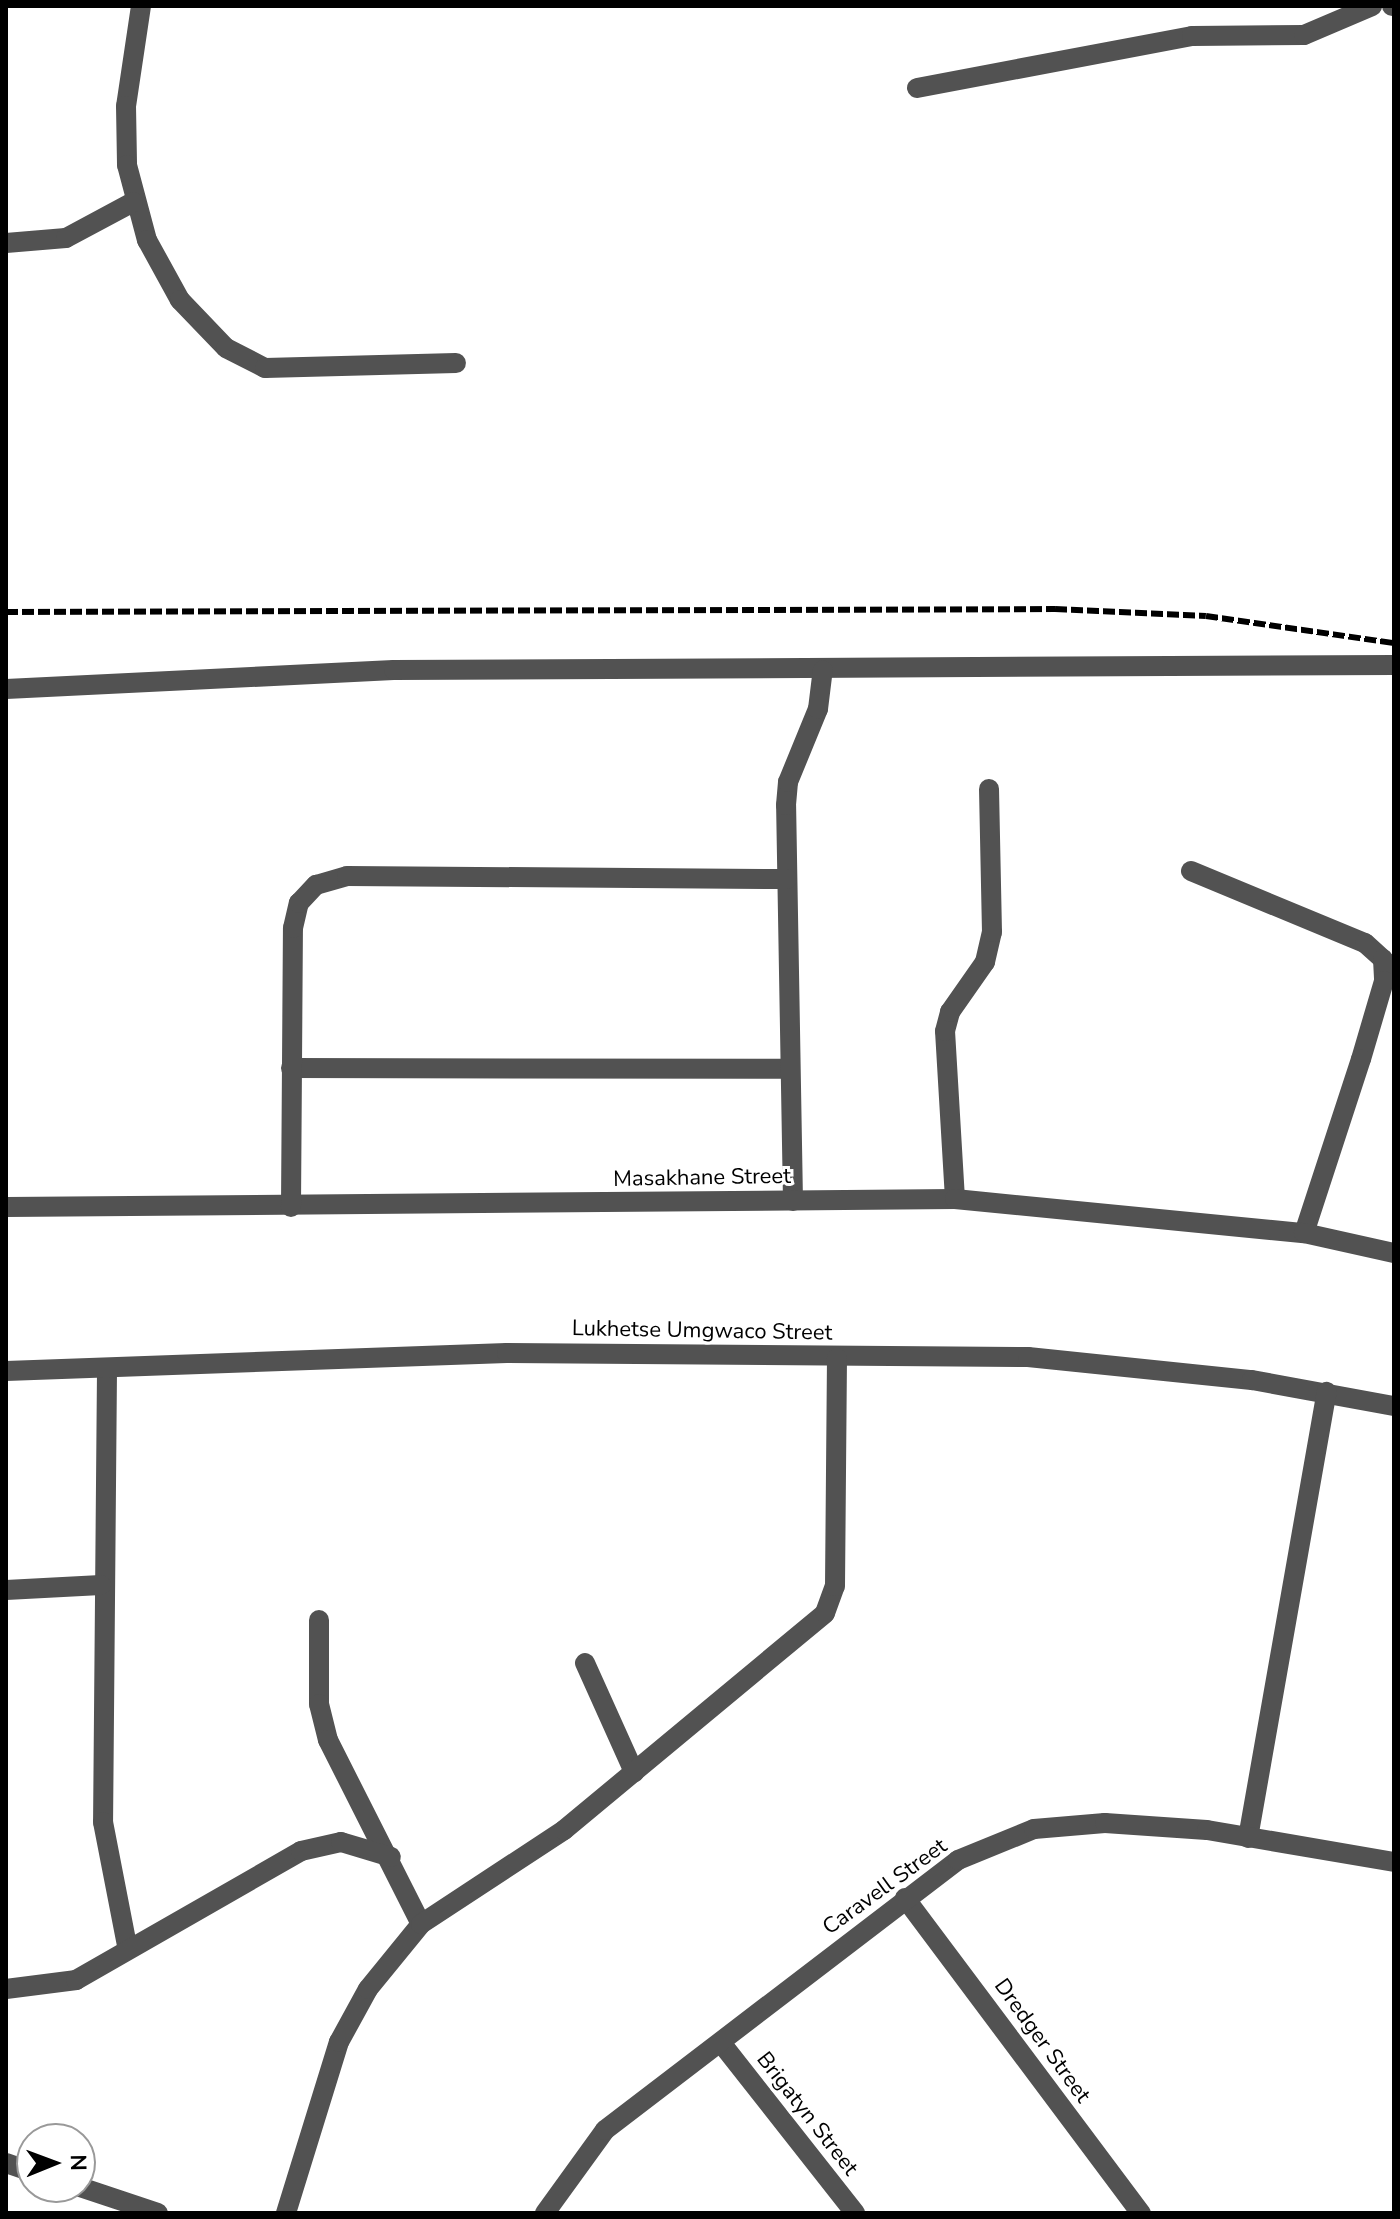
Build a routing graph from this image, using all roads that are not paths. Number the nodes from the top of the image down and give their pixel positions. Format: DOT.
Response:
graph roads {
  1 [pos="141,6"];
  2 [pos="1372,6"];
  3 [pos="917,88"];
  4 [pos="133,202"];
  5 [pos="6,243"];
  6 [pos="456,363"];
  7 [pos="1394,665"];
  8 [pos="823,670"];
  9 [pos="6,689"];
  10 [pos="989,789"];
  11 [pos="1191,871"];
  12 [pos="787,879"];
  13 [pos="291,1068"];
  14 [pos="787,1069"];
  15 [pos="955,1199"];
  16 [pos="793,1201"];
  17 [pos="6,1207"];
  18 [pos="291,1207"];
  19 [pos="1304,1233"];
  20 [pos="1394,1253"];
  21 [pos="837,1358"];
  22 [pos="107,1370"];
  23 [pos="6,1371"];
  24 [pos="1327,1392"];
  25 [pos="1394,1406"];
  26 [pos="101,1585"];
  27 [pos="6,1590"];
  28 [pos="319,1620"];
  29 [pos="585,1663"];
  30 [pos="634,1772"];
  31 [pos="1248,1838"];
  32 [pos="391,1857"];
  33 [pos="1394,1862"];
  34 [pos="905,1898"];
  35 [pos="421,1924"];
  36 [pos="127,1946"];
  37 [pos="6,1989"];
  38 [pos="722,2044"];
  39 [pos="96,2192"];
  40 [pos="158,2213"];
  41 [pos="286,2213"];
  42 [pos="545,2213"];
  43 [pos="855,2213"];
  44 [pos="1141,2213"];
  1 -- 4 [label="street"];
  2 -- 3 [label="street"];
  4 -- 5 [label="street"];
  4 -- 6 [label="street"];
  7 -- 8 [label="street"];
  8 -- 9 [label="street"];
  8 -- 12 [label="street"];
  10 -- 15 [label="street"];
  11 -- 19 [label="street"];
  12 -- 13 [label="street"];
  12 -- 14 [label="street"];
  13 -- 14 [label="street"];
  13 -- 18 [label="street"];
  14 -- 16 [label="street"];
  15 -- 16 [label="street, Masakhane Street"];
  15 -- 19 [label="street, Masakhane Street"];
  16 -- 18 [label="street, Masakhane Street"];
  17 -- 18 [label="street, Masakhane Street"];
  19 -- 20 [label="street, Masakhane Street"];
  21 -- 22 [label="street, Lukhetse Umgwaco Street"];
  21 -- 24 [label="street, Lukhetse Umgwaco Street"];
  21 -- 30 [label="street"];
  22 -- 23 [label="street, Lukhetse Umgwaco Street"];
  22 -- 26 [label="street"];
  24 -- 25 [label="street, Lukhetse Umgwaco Street"];
  24 -- 31 [label="street"];
  26 -- 27 [label="street"];
  26 -- 36 [label="street"];
  28 -- 32 [label="street"];
  29 -- 30 [label="street"];
  30 -- 35 [label="street"];
  31 -- 33 [label="street, Caravell Street"];
  31 -- 34 [label="street, Caravell Street"];
  32 -- 35 [label="street"];
  32 -- 36 [label="street"];
  34 -- 38 [label="street, Caravell Street"];
  34 -- 44 [label="street, Dredger Street"];
  35 -- 41 [label="street"];
  36 -- 37 [label="street"];
  38 -- 42 [label="street, Caravell Street"];
  38 -- 43 [label="street, Brigatyn Street"];
  39 -- 40 [label="street"];
}
